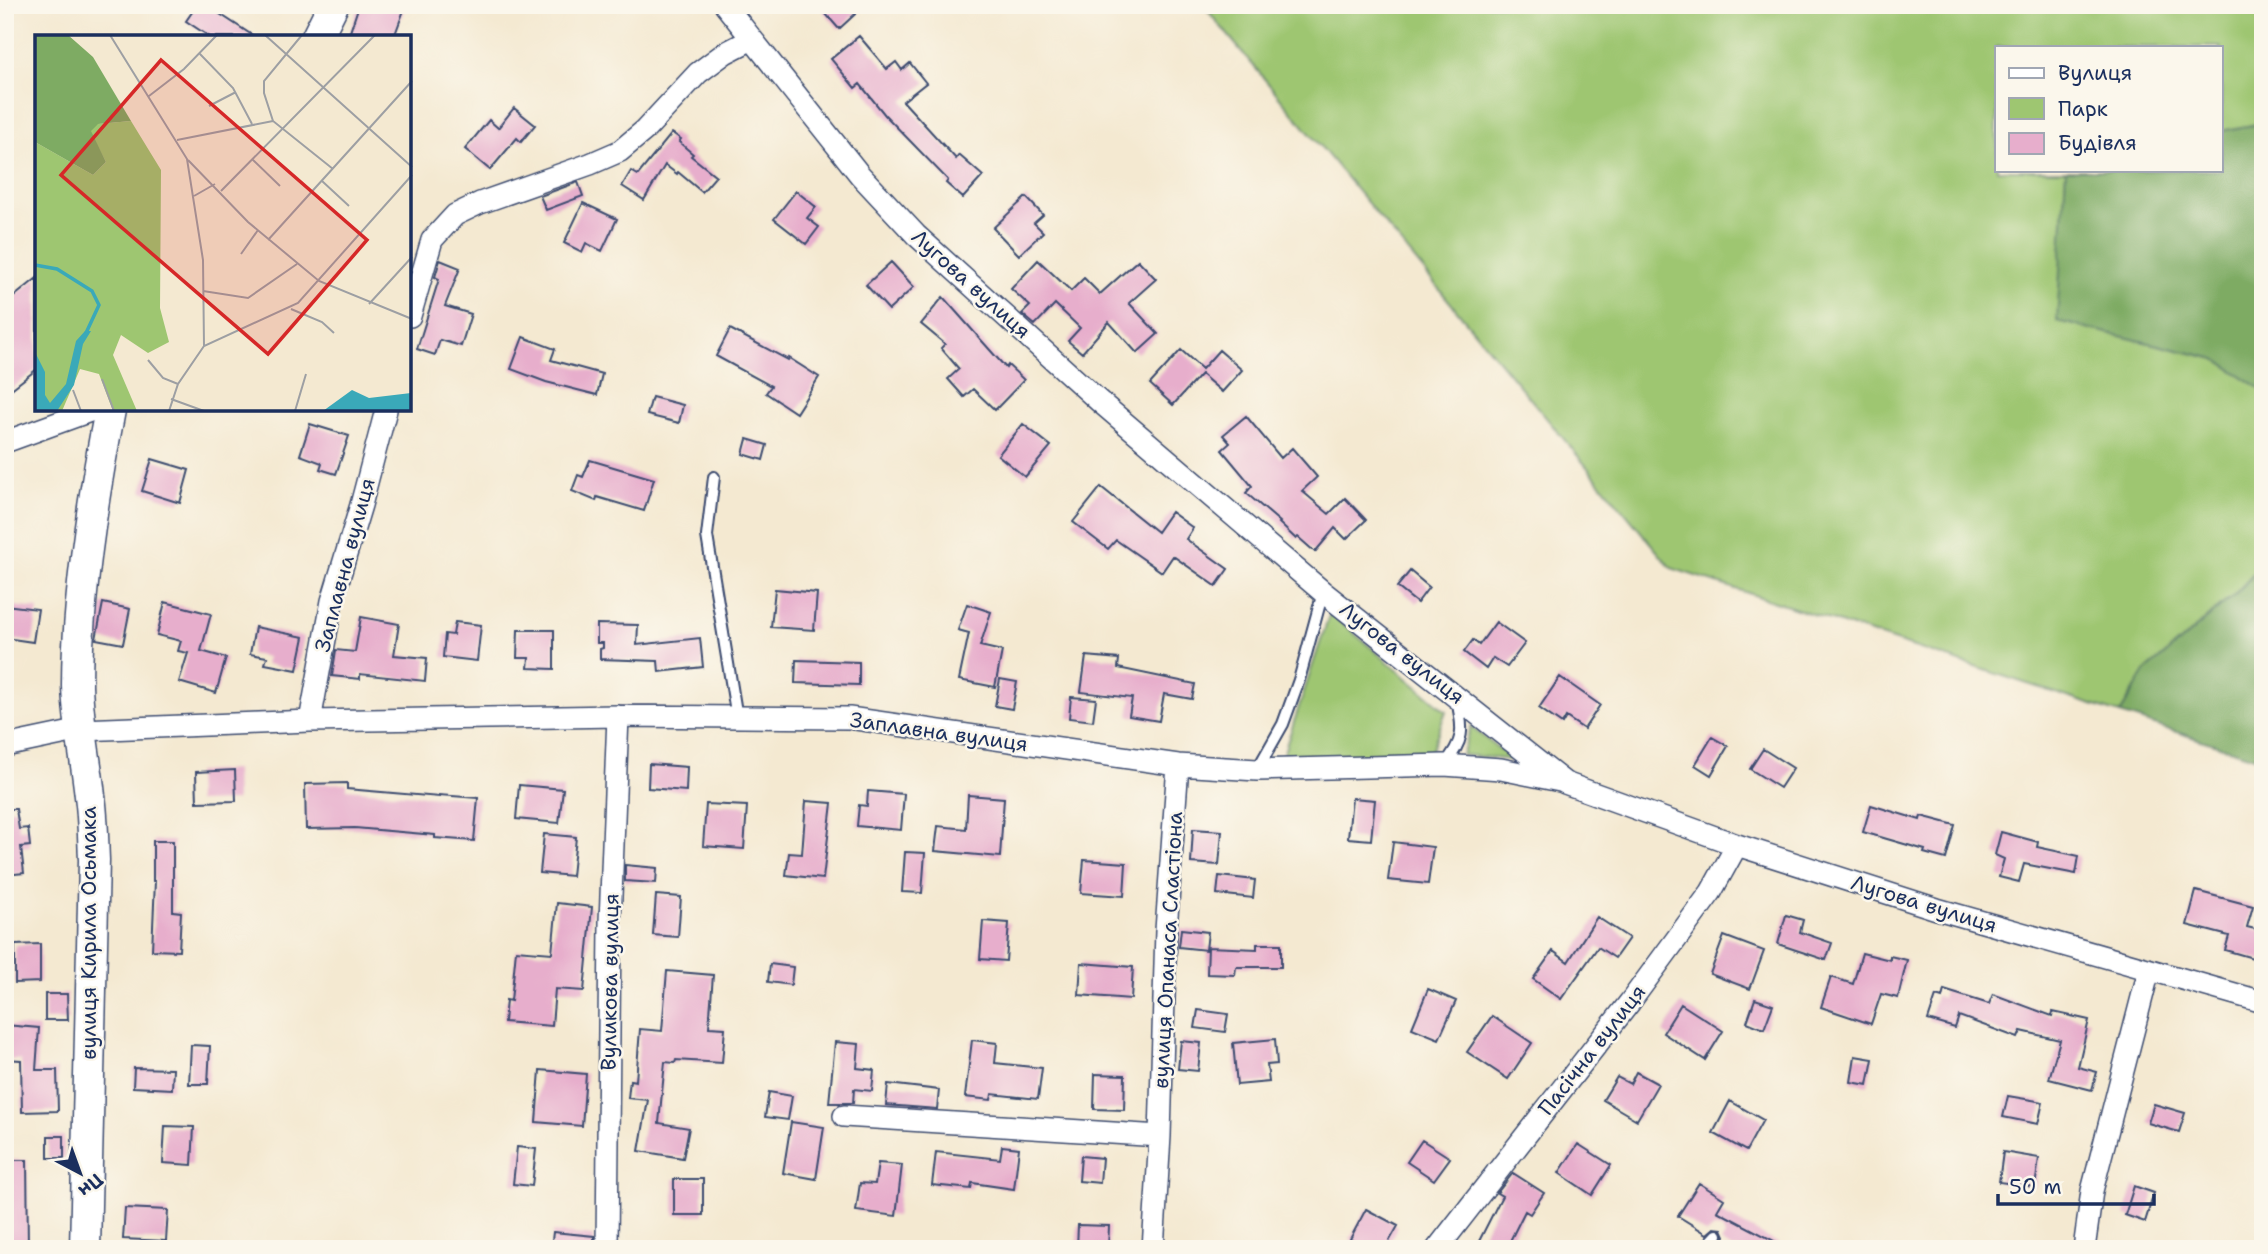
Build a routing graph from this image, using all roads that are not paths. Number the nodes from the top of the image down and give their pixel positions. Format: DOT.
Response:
graph roads {
  1 [pos="333,5"];
  2 [pos="725,5"];
  3 [pos="318,35"];
  4 [pos="752,39"];
  5 [pos="411,313"];
  6 [pos="90,411"];
  7 [pos="110,411"];
  8 [pos="386,411"];
  9 [pos="5,442"];
  10 [pos="714,477"];
  11 [pos="1323,592"];
  12 [pos="1456,695"];
  13 [pos="618,716"];
  14 [pos="737,718"];
  15 [pos="310,721"];
  16 [pos="81,730"];
  17 [pos="5,746"];
  18 [pos="1178,765"];
  19 [pos="1444,765"];
  20 [pos="1257,771"];
  21 [pos="1565,783"];
  22 [pos="1737,845"];
  23 [pos="2149,970"];
  24 [pos="2263,1002"];
  25 [pos="844,1116"];
  26 [pos="1160,1136"];
  27 [pos="1717,1235"];
  28 [pos="85,1249"];
  29 [pos="607,1249"];
  30 [pos="1153,1249"];
  31 [pos="1437,1249"];
  32 [pos="1704,1249"];
  33 [pos="2084,1249"];
  1 -- 3 [label="street"];
  2 -- 4 [label="street, Лугова вулиця"];
  4 -- 5 [label="street"];
  4 -- 11 [label="street, Лугова вулиця"];
  6 -- 9 [label="street"];
  7 -- 16 [label="street, вулиця Кирила Осьмака"];
  8 -- 15 [label="street, Заплавна вулиця"];
  10 -- 14 [label="lane"];
  11 -- 12 [label="street, Лугова вулиця"];
  11 -- 20 [label="lane"];
  12 -- 19 [label="lane"];
  12 -- 21 [label="street, Лугова вулиця"];
  13 -- 14 [label="street, Заплавна вулиця"];
  13 -- 15 [label="street, Заплавна вулиця"];
  13 -- 29 [label="street, Вуликова вулиця"];
  14 -- 18 [label="street, Заплавна вулиця"];
  15 -- 16 [label="street, Заплавна вулиця"];
  16 -- 17 [label="street, Заплавна вулиця"];
  16 -- 28 [label="street, вулиця Кирила Осьмака"];
  18 -- 20 [label="street, Заплавна вулиця"];
  18 -- 26 [label="street, вулиця Опанаса Сластіона"];
  19 -- 20 [label="street, Заплавна вулиця"];
  19 -- 21 [label="street, Заплавна вулиця"];
  21 -- 22 [label="street, Лугова вулиця"];
  22 -- 23 [label="street, Лугова вулиця"];
  22 -- 31 [label="street, Пасічна вулиця"];
  23 -- 24 [label="street, Лугова вулиця"];
  23 -- 33 [label="street"];
  25 -- 26 [label="street"];
  26 -- 30 [label="street, вулиця Опанаса Сластіона"];
  27 -- 32 [label="lane"];
}
